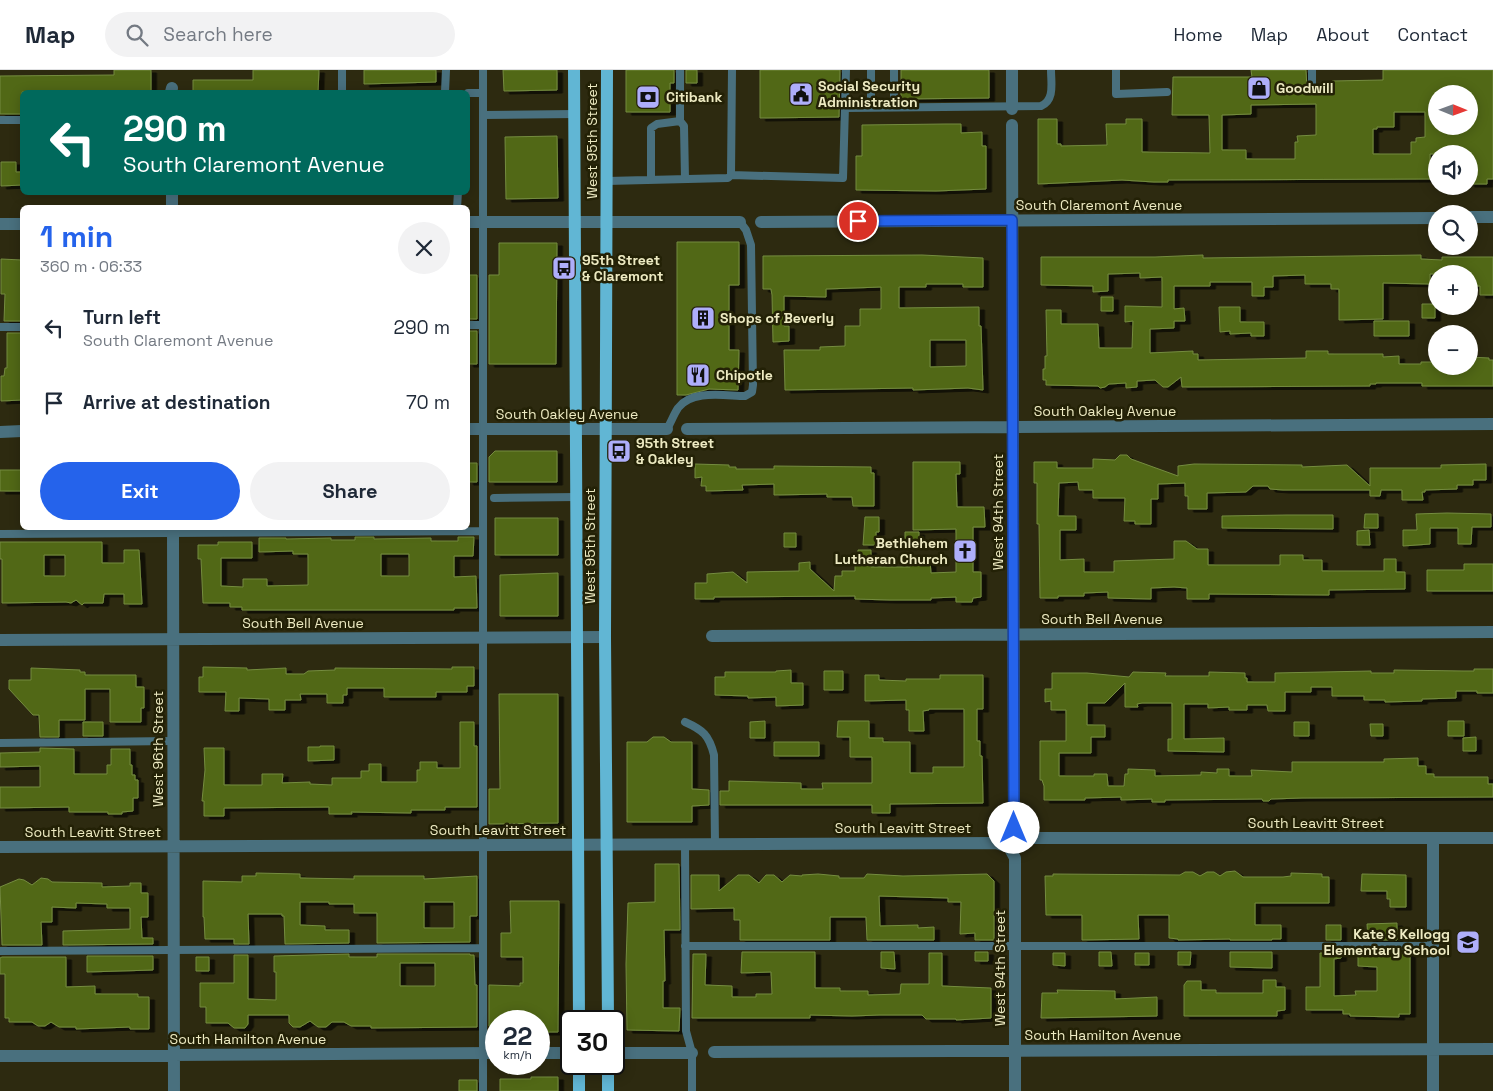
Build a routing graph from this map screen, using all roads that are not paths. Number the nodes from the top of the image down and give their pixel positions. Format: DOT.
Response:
graph roads {
  1 [pos="342,70"];
  2 [pos="446,70"];
  3 [pos="483,70"];
  4 [pos="574,70"];
  5 [pos="607,70"];
  6 [pos="680,70"];
  7 [pos="732,70"];
  8 [pos="846,70"];
  9 [pos="871,70"];
  10 [pos="894,70"];
  11 [pos="1012,70"];
  12 [pos="1051,70"];
  13 [pos="1116,70"];
  14 [pos="1312,70"];
  15 [pos="1312,85"];
  16 [pos="342,90"];
  17 [pos="446,90"];
  18 [pos="1167,92"];
  19 [pos="470,93"];
  20 [pos="483,93"];
  21 [pos="870,107"];
  22 [pos="894,107"];
  23 [pos="845,108"];
  24 [pos="1012,108"];
  25 [pos="574,114"];
  26 [pos="482,115"];
  27 [pos="0,120"];
  28 [pos="20,120"];
  29 [pos="680,121"];
  30 [pos="1012,125"];
  31 [pos="731,176"];
  32 [pos="685,179"];
  33 [pos="651,180"];
  34 [pos="607,181"];
  35 [pos="1478,217"];
  36 [pos="1493,217"];
  37 [pos="1428,218"];
  38 [pos="1012,220"];
  39 [pos="470,222"];
  40 [pos="482,222"];
  41 [pos="576,222"];
  42 [pos="606,222"];
  43 [pos="740,222"];
  44 [pos="761,222"];
  45 [pos="0,224"];
  46 [pos="20,224"];
  47 [pos="470,325"];
  48 [pos="482,325"];
  49 [pos="0,327"];
  50 [pos="20,327"];
  51 [pos="1493,424"];
  52 [pos="1013,427"];
  53 [pos="470,429"];
  54 [pos="483,429"];
  55 [pos="577,429"];
  56 [pos="606,429"];
  57 [pos="667,429"];
  58 [pos="687,429"];
  59 [pos="0,432"];
  60 [pos="20,432"];
  61 [pos="577,497"];
  62 [pos="494,498"];
  63 [pos="173,530"];
  64 [pos="483,531"];
  65 [pos="0,534"];
  66 [pos="1493,632"];
  67 [pos="1014,635"];
  68 [pos="712,636"];
  69 [pos="484,637"];
  70 [pos="578,637"];
  71 [pos="605,637"];
  72 [pos="173,639"];
  73 [pos="0,640"];
  74 [pos="685,722"];
  75 [pos="174,741"];
  76 [pos="0,743"];
  77 [pos="1017,833"];
  78 [pos="1433,838"];
  79 [pos="1493,838"];
  80 [pos="996,843"];
  81 [pos="579,844"];
  82 [pos="607,844"];
  83 [pos="685,844"];
  84 [pos="715,844"];
  85 [pos="483,845"];
  86 [pos="174,846"];
  87 [pos="0,847"];
  88 [pos="1009,847"];
  89 [pos="685,946"];
  90 [pos="1015,946"];
  91 [pos="1433,946"];
  92 [pos="482,948"];
  93 [pos="174,950"];
  94 [pos="0,951"];
  95 [pos="579,1010"];
  96 [pos="608,1010"];
  97 [pos="1433,1049"];
  98 [pos="1493,1049"];
  99 [pos="1015,1051"];
  100 [pos="692,1052"];
  101 [pos="714,1052"];
  102 [pos="625,1053"];
  103 [pos="482,1054"];
  104 [pos="485,1054"];
  105 [pos="174,1055"];
  106 [pos="0,1056"];
  107 [pos="579,1075"];
  108 [pos="608,1075"];
  109 [pos="174,1091"];
  110 [pos="483,1091"];
  111 [pos="579,1091"];
  112 [pos="608,1091"];
  113 [pos="692,1091"];
  114 [pos="1015,1091"];
  115 [pos="1433,1091"];
  1 -- 16 [label="lane"];
  2 -- 17 [label="lane"];
  3 -- 20 [label="lane"];
  4 -- 25 [label="main road, West 95th Street"];
  5 -- 34 [label="main road, West 95th Street"];
  6 -- 29 [label="lane"];
  7 -- 31 [label="lane"];
  8 -- 23 [label="lane"];
  9 -- 21 [label="lane"];
  10 -- 22 [label="lane"];
  11 -- 24 [label="street"];
  12 -- 24 [label="lane"];
  13 -- 18 [label="lane"];
  14 -- 15 [label="lane"];
  19 -- 20 [label="lane"];
  20 -- 26 [label="lane"];
  21 -- 22 [label="lane"];
  21 -- 23 [label="lane"];
  22 -- 24 [label="lane"];
  23 -- 31 [label="lane"];
  25 -- 26 [label="lane"];
  25 -- 41 [label="main road, West 95th Street"];
  26 -- 40 [label="lane"];
  27 -- 28 [label="lane"];
  29 -- 32 [label="lane"];
  29 -- 33 [label="lane"];
  30 -- 38 [label="street, West 94th Street"];
  31 -- 32 [label="lane"];
  32 -- 33 [label="lane"];
  33 -- 34 [label="lane"];
  34 -- 42 [label="main road, West 95th Street"];
  35 -- 36 [label="street"];
  37 -- 38 [label="street, South Claremont Avenue"];
  38 -- 44 [label="street, South Claremont Avenue"];
  38 -- 52 [label="street, West 94th Street"];
  39 -- 40 [label="street"];
  40 -- 41 [label="street"];
  40 -- 48 [label="lane"];
  41 -- 42 [label="street"];
  41 -- 55 [label="main road, West 95th Street"];
  42 -- 43 [label="street"];
  42 -- 56 [label="main road, West 95th Street"];
  43 -- 57 [label="lane"];
  45 -- 46 [label="street"];
  47 -- 48 [label="lane"];
  48 -- 54 [label="lane"];
  49 -- 50 [label="lane"];
  51 -- 52 [label="street, South Oakley Avenue"];
  52 -- 58 [label="street, South Oakley Avenue"];
  52 -- 67 [label="street, West 94th Street"];
  53 -- 54 [label="street, South Oakley Avenue"];
  54 -- 55 [label="street, South Oakley Avenue"];
  54 -- 64 [label="lane"];
  55 -- 56 [label="street, South Oakley Avenue"];
  55 -- 61 [label="main road, West 95th Street"];
  56 -- 57 [label="street, South Oakley Avenue"];
  56 -- 71 [label="main road, West 95th Street"];
  59 -- 60 [label="street"];
  61 -- 62 [label="lane"];
  61 -- 70 [label="main road, West 95th Street"];
  63 -- 64 [label="lane"];
  63 -- 65 [label="lane"];
  63 -- 72 [label="street, West 96th Street"];
  64 -- 69 [label="lane"];
  66 -- 67 [label="street, South Bell Avenue"];
  67 -- 68 [label="street, South Bell Avenue"];
  67 -- 77 [label="street, West 94th Street"];
  69 -- 70 [label="street, South Bell Avenue"];
  69 -- 72 [label="street, South Bell Avenue"];
  69 -- 85 [label="lane"];
  70 -- 71 [label="street, South Bell Avenue"];
  70 -- 81 [label="main road, West 95th Street"];
  71 -- 82 [label="main road, West 95th Street"];
  72 -- 73 [label="street, South Bell Avenue"];
  72 -- 75 [label="street, West 96th Street"];
  74 -- 84 [label="lane"];
  75 -- 76 [label="lane"];
  75 -- 86 [label="street, West 96th Street"];
  77 -- 78 [label="street, South Leavitt Street"];
  77 -- 80 [label="street"];
  78 -- 79 [label="street, South Leavitt Street"];
  78 -- 91 [label="street"];
  80 -- 84 [label="street, South Leavitt Street"];
  80 -- 88 [label="street, South Leavitt Street"];
  81 -- 82 [label="street, South Leavitt Street"];
  81 -- 85 [label="street, South Leavitt Street"];
  81 -- 95 [label="main road, West 95th Street"];
  82 -- 83 [label="street, South Leavitt Street"];
  82 -- 96 [label="main road, West 95th Street"];
  83 -- 84 [label="street, South Leavitt Street"];
  83 -- 89 [label="lane"];
  85 -- 86 [label="street, South Leavitt Street"];
  85 -- 92 [label="lane"];
  86 -- 87 [label="street, South Leavitt Street"];
  86 -- 93 [label="street, West 96th Street"];
  88 -- 90 [label="street, West 94th Street"];
  89 -- 90 [label="lane"];
  89 -- 100 [label="lane"];
  90 -- 91 [label="lane"];
  90 -- 99 [label="street, West 94th Street"];
  91 -- 97 [label="street"];
  92 -- 93 [label="lane"];
  92 -- 103 [label="lane"];
  93 -- 94 [label="lane"];
  93 -- 105 [label="street, West 96th Street"];
  97 -- 98 [label="street, South Hamilton Avenue"];
  97 -- 99 [label="street, South Hamilton Avenue"];
  97 -- 115 [label="street"];
  99 -- 101 [label="street, South Hamilton Avenue"];
  99 -- 114 [label="street, West 94th Street"];
  100 -- 102 [label="street"];
  100 -- 113 [label="lane"];
  103 -- 104 [label="street, South Hamilton Avenue"];
  103 -- 105 [label="street, South Hamilton Avenue"];
  103 -- 110 [label="lane"];
  105 -- 106 [label="street, South Hamilton Avenue"];
  105 -- 109 [label="street, West 96th Street"];
  107 -- 111 [label="main road"];
  108 -- 112 [label="main road"];
}
